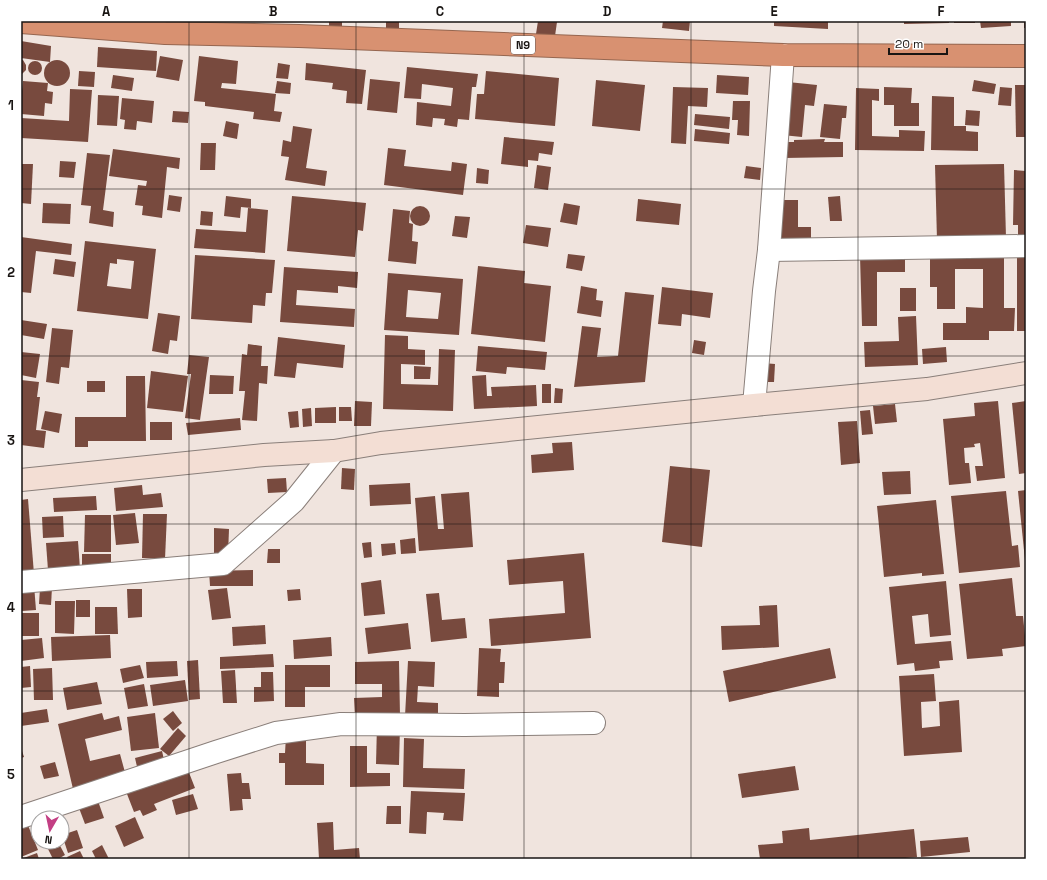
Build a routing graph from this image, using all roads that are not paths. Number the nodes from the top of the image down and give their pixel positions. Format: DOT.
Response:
graph roads {
  1 [pos="21,22"];
  2 [pos="783,55"];
  3 [pos="1026,56"];
  4 [pos="1026,246"];
  5 [pos="768,250"];
  6 [pos="1026,373"];
  7 [pos="754,405"];
  8 [pos="334,451"];
  9 [pos="21,480"];
  10 [pos="21,582"];
  11 [pos="594,723"];
  12 [pos="21,818"];
  1 -- 2 [label="highway, N9"];
  2 -- 3 [label="highway, N9"];
  2 -- 5 [label="street"];
  4 -- 5 [label="street"];
  5 -- 7 [label="street"];
  6 -- 7 [label="street"];
  7 -- 8 [label="street"];
  8 -- 9 [label="street"];
  8 -- 10 [label="street"];
  11 -- 12 [label="street"];
}
